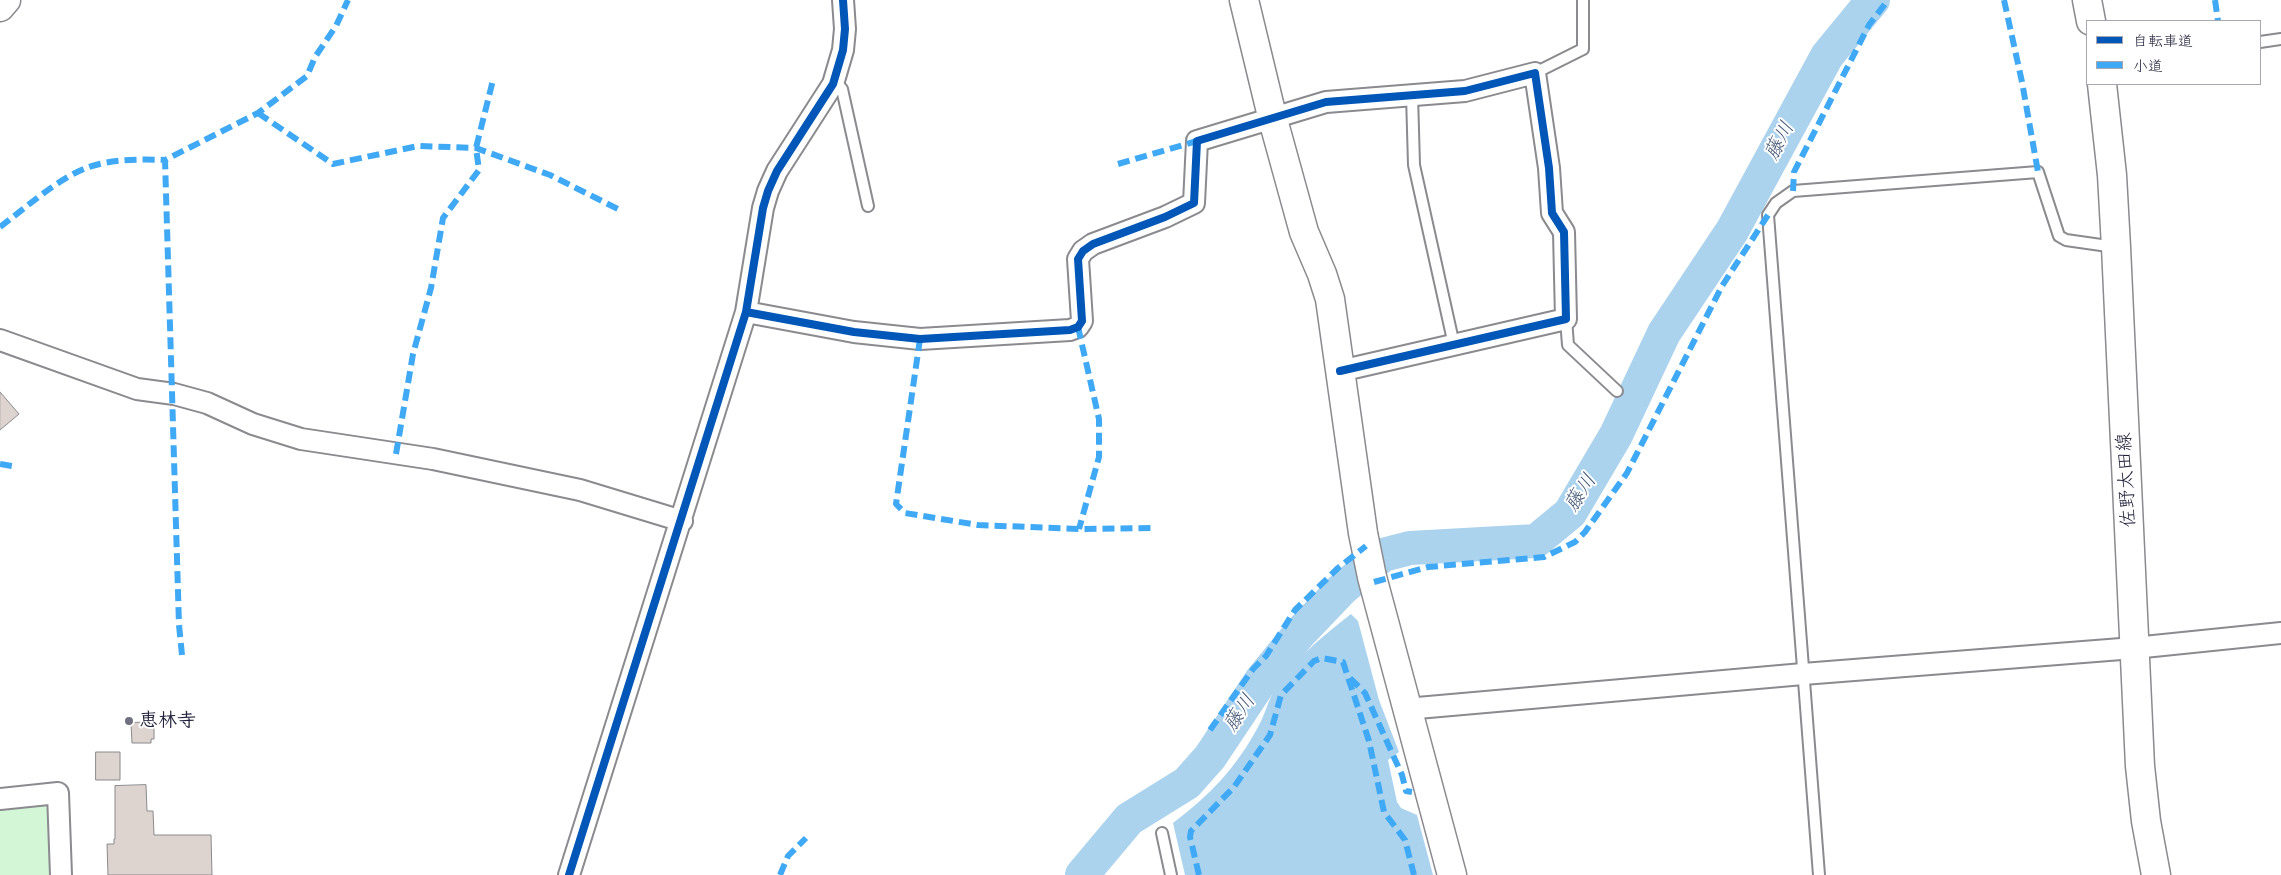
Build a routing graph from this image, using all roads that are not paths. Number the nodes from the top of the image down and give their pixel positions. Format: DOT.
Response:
graph roads {
  1 [pos="6,0"];
  2 [pos="843,0"];
  3 [pos="1244,0"];
  4 [pos="1583,0"];
  5 [pos="2087,0"];
  6 [pos="0,7"];
  7 [pos="2091,20"];
  8 [pos="2281,39"];
  9 [pos="2261,42"];
  10 [pos="1535,73"];
  11 [pos="834,81"];
  12 [pos="2102,85"];
  13 [pos="1412,95"];
  14 [pos="1272,116"];
  15 [pos="868,206"];
  16 [pos="2116,247"];
  17 [pos="746,312"];
  18 [pos="1566,319"];
  19 [pos="0,340"];
  20 [pos="1454,345"];
  21 [pos="1340,371"];
  22 [pos="1617,391"];
  23 [pos="682,521"];
  24 [pos="2281,633"];
  25 [pos="2134,648"];
  26 [pos="1803,674"];
  27 [pos="1406,709"];
  28 [pos="0,799"];
  29 [pos="1162,833"];
  30 [pos="61,875"];
  31 [pos="569,875"];
  32 [pos="1171,875"];
  33 [pos="1452,875"];
  34 [pos="1819,875"];
  35 [pos="2156,875"];
  1 -- 6 [label="street"];
  2 -- 11 [label="street"];
  3 -- 14 [label="street"];
  4 -- 10 [label="lane"];
  5 -- 7 [label="street"];
  8 -- 9 [label="lane"];
  10 -- 13 [label="street"];
  10 -- 18 [label="street"];
  11 -- 15 [label="lane"];
  11 -- 17 [label="street"];
  12 -- 16 [label="street, 佐野太田線"];
  13 -- 14 [label="street"];
  13 -- 20 [label="lane"];
  14 -- 17 [label="street"];
  14 -- 21 [label="street"];
  16 -- 25 [label="street, 佐野太田線"];
  16 -- 26 [label="lane"];
  17 -- 23 [label="street"];
  18 -- 20 [label="street"];
  18 -- 22 [label="lane"];
  19 -- 23 [label="street"];
  20 -- 21 [label="street"];
  21 -- 27 [label="street"];
  23 -- 31 [label="street"];
  24 -- 25 [label="street"];
  25 -- 26 [label="street"];
  25 -- 35 [label="street, 佐野太田線"];
  26 -- 27 [label="street"];
  26 -- 34 [label="lane"];
  27 -- 33 [label="street"];
  28 -- 30 [label="street"];
  29 -- 32 [label="lane"];
}
